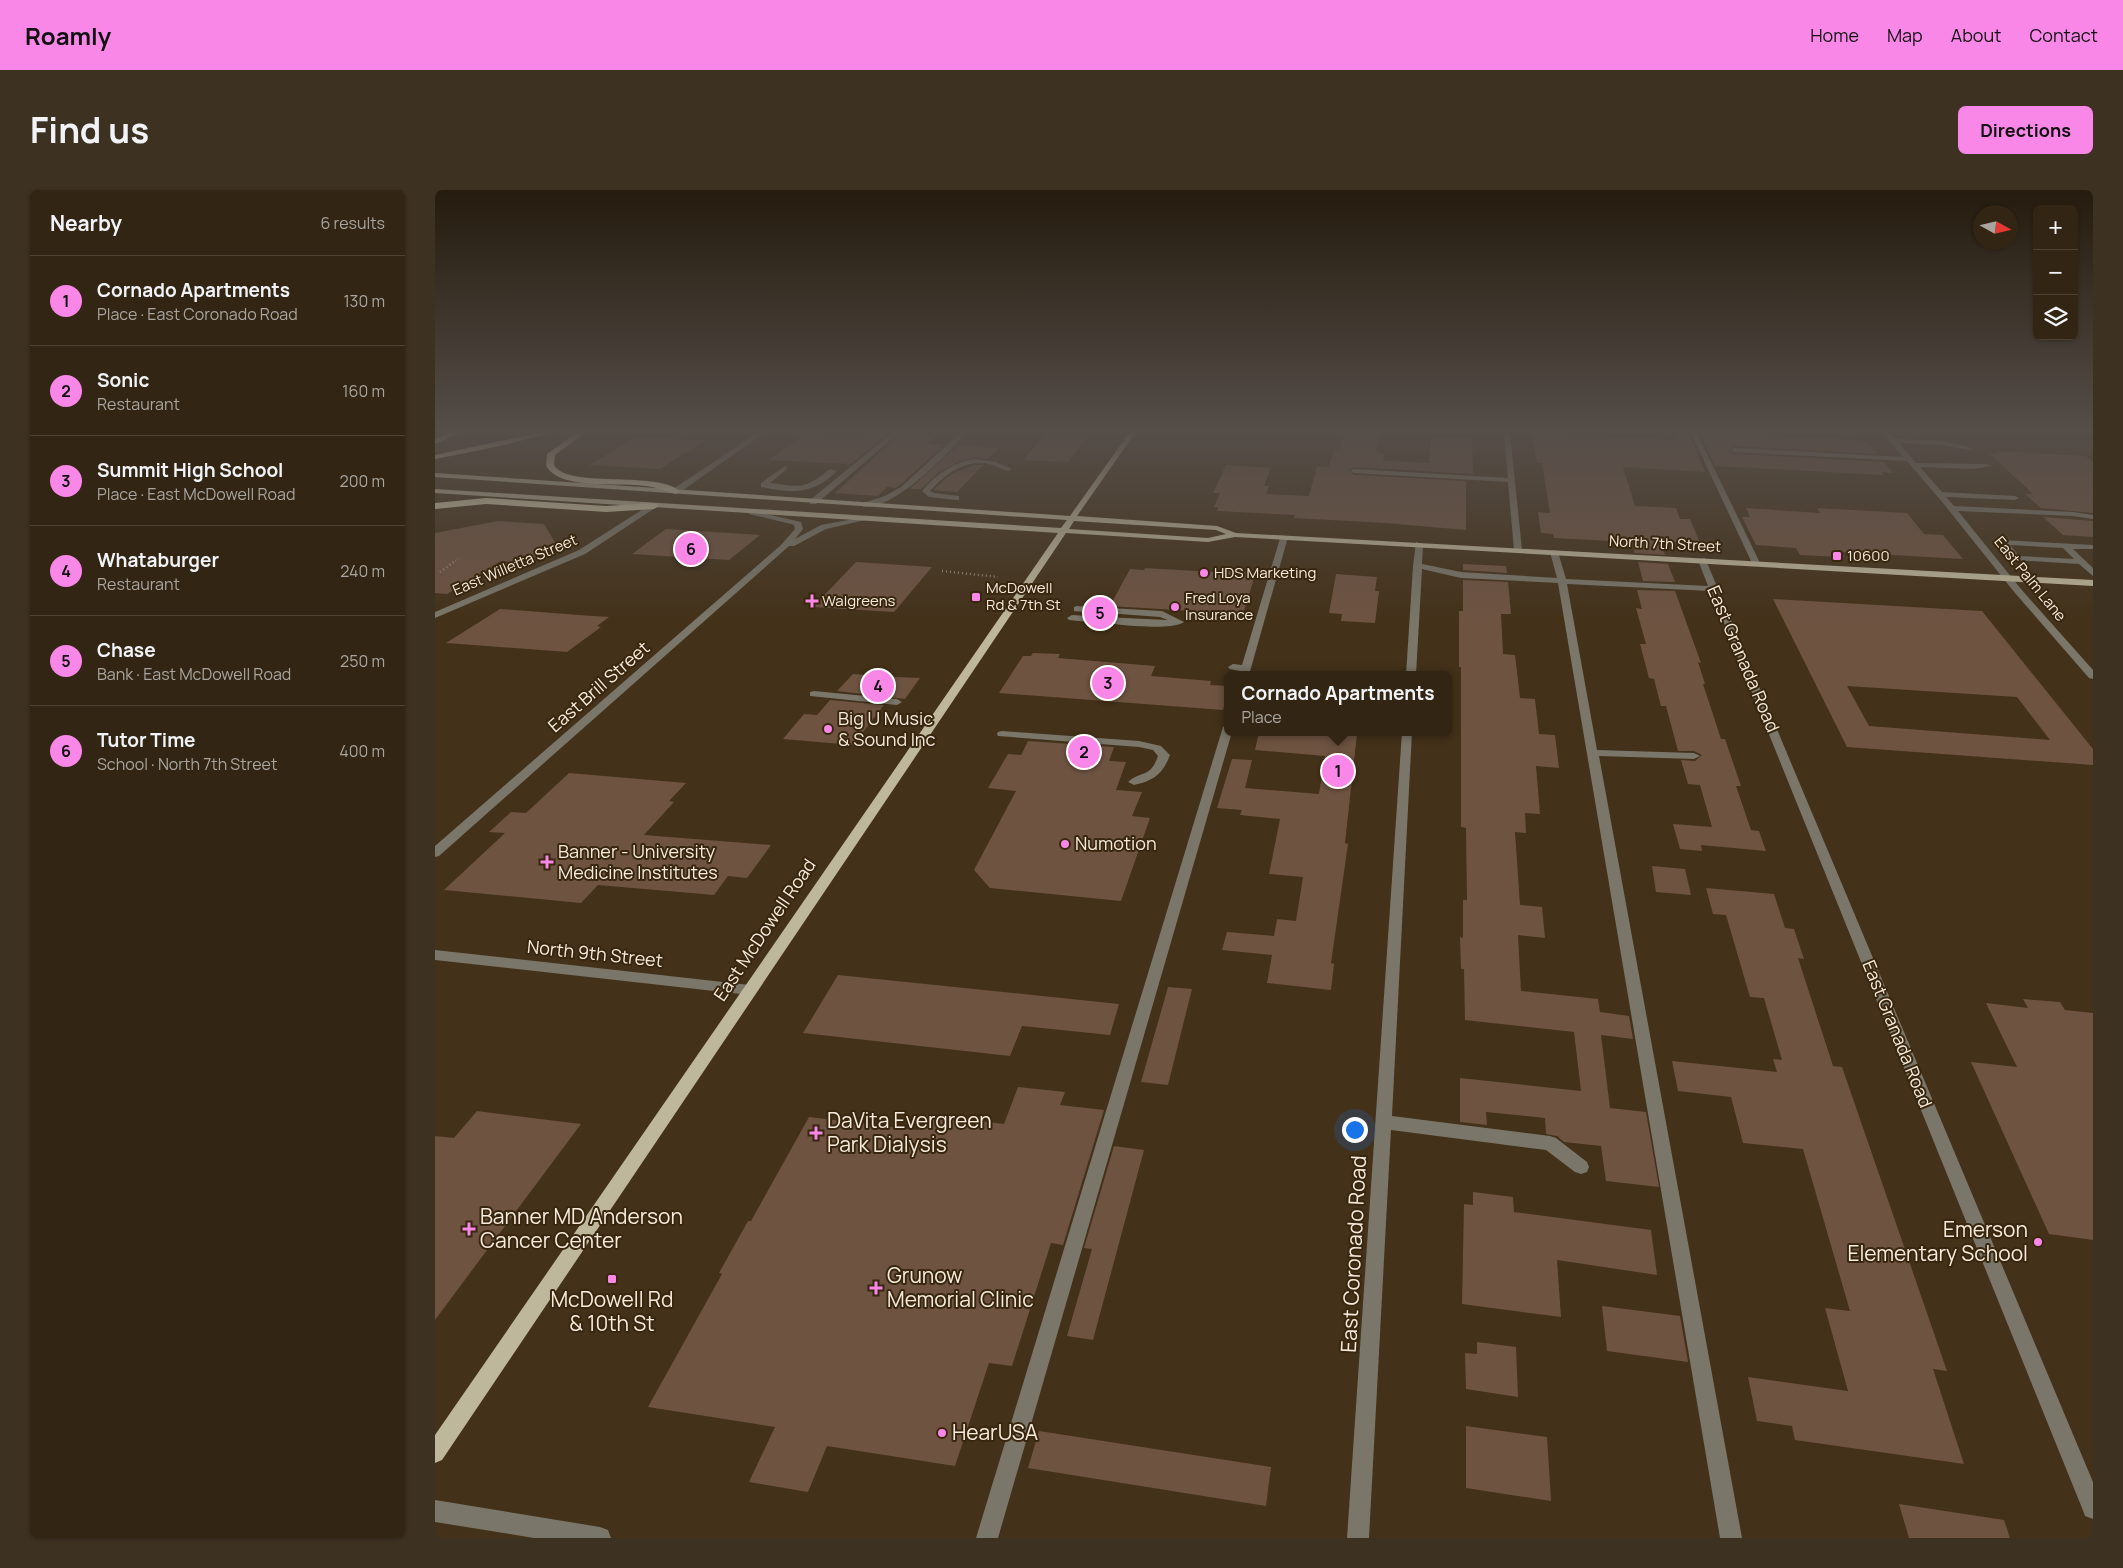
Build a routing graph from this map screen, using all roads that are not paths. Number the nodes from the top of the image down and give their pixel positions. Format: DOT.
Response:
graph roads {
  1 [pos="507,496"];
  2 [pos="736,496"];
  3 [pos="820,496"];
  4 [pos="892,496"];
  5 [pos="901,496"];
  6 [pos="932,496"];
  7 [pos="1087,496"];
  8 [pos="1513,496"];
  9 [pos="1724,496"];
  10 [pos="1942,496"];
  11 [pos="1976,496"];
  12 [pos="762,498"];
  13 [pos="956,498"];
  14 [pos="2015,498"];
  15 [pos="813,502"];
  16 [pos="866,505"];
  17 [pos="435,506"];
  18 [pos="654,506"];
  19 [pos="899,507"];
  20 [pos="1953,508"];
  21 [pos="752,512"];
  22 [pos="2093,517"];
  23 [pos="1071,518"];
  24 [pos="865,519"];
  25 [pos="1063,531"];
  26 [pos="1235,535"];
  27 [pos="1285,537"];
  28 [pos="1419,544"];
  29 [pos="1983,546"];
  30 [pos="2065,546"];
  31 [pos="784,547"];
  32 [pos="2007,547"];
  33 [pos="2093,547"];
  34 [pos="1518,550"];
  35 [pos="1553,552"];
  36 [pos="1702,560"];
  37 [pos="2082,562"];
  38 [pos="1756,563"];
  39 [pos="1417,566"];
  40 [pos="2093,573"];
  41 [pos="2008,578"];
  42 [pos="1562,581"];
  43 [pos="2093,584"];
  44 [pos="1714,589"];
  45 [pos="1074,614"];
  46 [pos="435,615"];
  47 [pos="1091,615"];
  48 [pos="1106,616"];
  49 [pos="1179,622"];
  50 [pos="1233,667"];
  51 [pos="1243,671"];
  52 [pos="1245,671"];
  53 [pos="1411,671"];
  54 [pos="2093,676"];
  55 [pos="814,694"];
  56 [pos="897,702"];
  57 [pos="1002,734"];
  58 [pos="1226,736"];
  59 [pos="1407,736"];
  60 [pos="1592,753"];
  61 [pos="1694,756"];
  62 [pos="1134,782"];
  63 [pos="435,853"];
  64 [pos="435,955"];
  65 [pos="750,990"];
  66 [pos="1383,1122"];
  67 [pos="1581,1167"];
  68 [pos="435,1453"];
  69 [pos="2093,1508"];
  70 [pos="435,1511"];
  71 [pos="600,1538"];
  72 [pos="987,1538"];
  73 [pos="1359,1538"];
  74 [pos="1731,1538"];
  1 -- 18 [label="main road, North 7th Street"];
  2 -- 12 [label="main road, North 7th Street"];
  3 -- 15 [label="street"];
  4 -- 16 [label="street"];
  5 -- 19 [label="street"];
  6 -- 13 [label="street"];
  7 -- 23 [label="main road, East McDowell Road"];
  8 -- 34 [label="street"];
  9 -- 38 [label="street"];
  10 -- 20 [label="street, East Palm Lane"];
  11 -- 14 [label="street"];
  12 -- 15 [label="main road, North 7th Street"];
  12 -- 18 [label="main road"];
  15 -- 16 [label="main road, North 7th Street"];
  16 -- 19 [label="main road, North 7th Street"];
  17 -- 18 [label="highway"];
  18 -- 21 [label="main road, North 7th Street"];
  18 -- 46 [label="street, East Willetta Street"];
  19 -- 23 [label="main road, North 7th Street"];
  20 -- 22 [label="street"];
  20 -- 29 [label="street, East Palm Lane"];
  21 -- 24 [label="main road, North 7th Street"];
  21 -- 31 [label="street, East Brill Street"];
  23 -- 25 [label="main road, East McDowell Road"];
  23 -- 26 [label="main road, North 7th Street"];
  24 -- 25 [label="main road, North 7th Street"];
  24 -- 31 [label="street, East Brill Street"];
  25 -- 26 [label="main road, North 7th Street"];
  25 -- 65 [label="main road, East McDowell Road"];
  26 -- 27 [label="main road, North 7th Street"];
  27 -- 28 [label="main road, North 7th Street"];
  27 -- 52 [label="street"];
  28 -- 34 [label="main road, North 7th Street"];
  28 -- 39 [label="street"];
  29 -- 32 [label="street"];
  29 -- 41 [label="street, East Palm Lane"];
  30 -- 32 [label="street"];
  30 -- 33 [label="street"];
  30 -- 37 [label="street"];
  31 -- 63 [label="street, East Brill Street"];
  32 -- 37 [label="street"];
  34 -- 35 [label="main road, North 7th Street"];
  35 -- 36 [label="main road, North 7th Street"];
  35 -- 42 [label="street"];
  36 -- 38 [label="main road, North 7th Street"];
  36 -- 44 [label="street, East Granada Road"];
  37 -- 40 [label="street"];
  38 -- 41 [label="main road, North 7th Street"];
  39 -- 42 [label="street"];
  39 -- 53 [label="street"];
  41 -- 43 [label="main road, North 7th Street"];
  41 -- 54 [label="street, East Palm Lane"];
  42 -- 44 [label="street"];
  42 -- 60 [label="street"];
  44 -- 69 [label="street, East Granada Road"];
  45 -- 47 [label="street"];
  48 -- 49 [label="street"];
  50 -- 51 [label="street"];
  55 -- 56 [label="street"];
  57 -- 62 [label="street"];
  58 -- 72 [label="street"];
  59 -- 66 [label="street, East Coronado Road"];
  60 -- 61 [label="street"];
  60 -- 74 [label="street"];
  64 -- 65 [label="street, North 9th Street"];
  65 -- 68 [label="main road, East McDowell Road"];
  66 -- 67 [label="street"];
  66 -- 73 [label="street, East Coronado Road"];
  70 -- 71 [label="street"];
}
